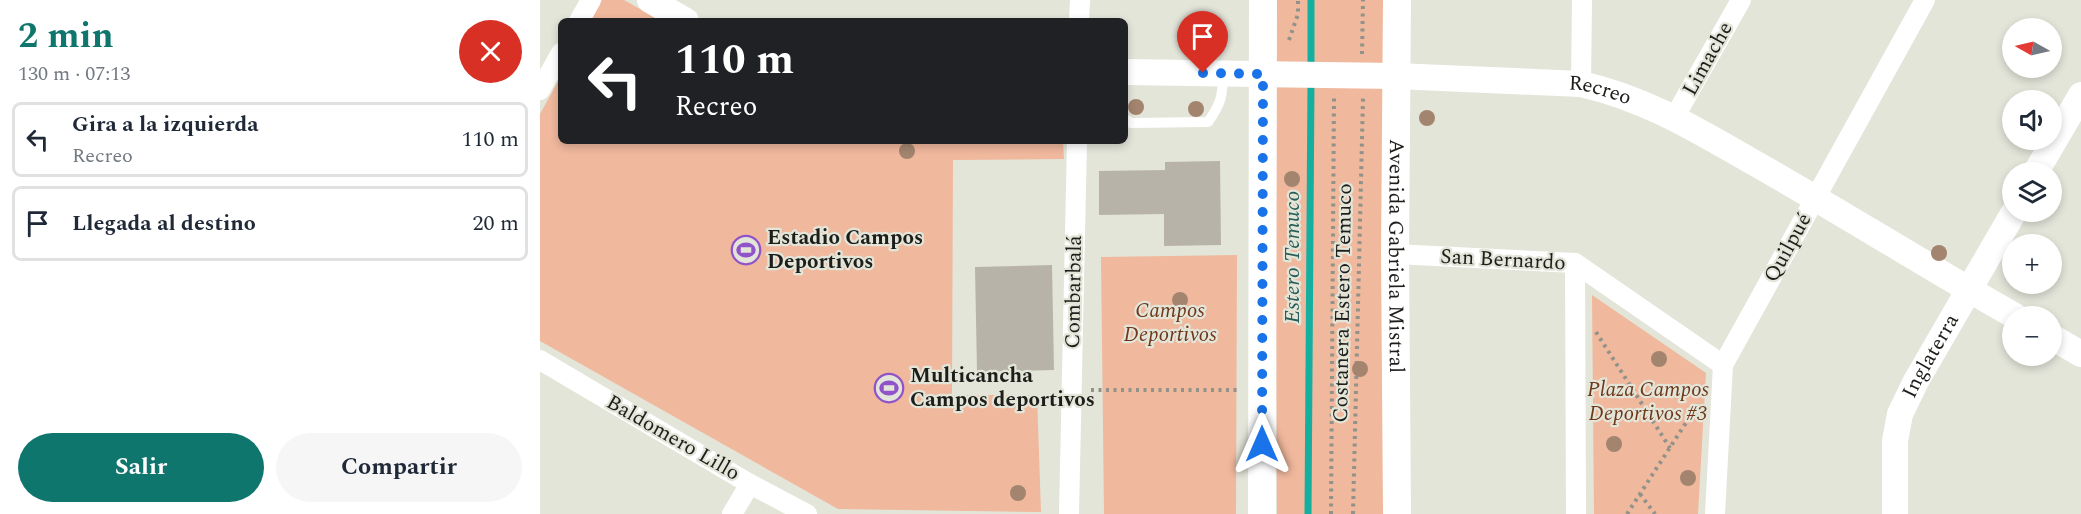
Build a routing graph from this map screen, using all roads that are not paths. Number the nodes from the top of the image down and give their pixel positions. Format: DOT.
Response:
graph roads {
  1 [pos="591,0"];
  2 [pos="650,0"];
  3 [pos="1080,0"];
  4 [pos="1263,0"];
  5 [pos="1397,0"];
  6 [pos="1582,0"];
  7 [pos="1741,0"];
  8 [pos="1925,0"];
  9 [pos="581,18"];
  10 [pos="681,18"];
  11 [pos="1079,18"];
  12 [pos="558,58"];
  13 [pos="1128,72"];
  14 [pos="1223,74"];
  15 [pos="1271,74"];
  16 [pos="1396,76"];
  17 [pos="1581,84"];
  18 [pos="540,90"];
  19 [pos="2081,95"];
  20 [pos="1674,118"];
  21 [pos="1128,121"];
  22 [pos="1077,144"];
  23 [pos="2042,162"];
  24 [pos="1816,198"];
  25 [pos="2008,222"];
  26 [pos="1395,254"];
  27 [pos="1575,263"];
  28 [pos="1968,290"];
  29 [pos="2002,309"];
  30 [pos="2062,343"];
  31 [pos="2081,354"];
  32 [pos="540,360"];
  33 [pos="1723,365"];
  34 [pos="750,484"];
  35 [pos="732,514"];
  36 [pos="807,514"];
  37 [pos="1069,514"];
  38 [pos="1262,514"];
  39 [pos="1397,514"];
  40 [pos="1576,514"];
  41 [pos="1715,514"];
  42 [pos="1895,514"];
  1 -- 9 [label="street"];
  2 -- 10 [label="street"];
  3 -- 11 [label="street"];
  4 -- 15 [label="main road"];
  5 -- 16 [label="main road, Avenida Gabriela Mistral"];
  6 -- 17 [label="street"];
  7 -- 20 [label="street, Limache"];
  8 -- 24 [label="street, Quilpué"];
  12 -- 18 [label="street"];
  13 -- 14 [label="street, Recreo"];
  14 -- 15 [label="street, Recreo"];
  14 -- 21 [label="lane"];
  15 -- 16 [label="street, Recreo"];
  15 -- 38 [label="main road"];
  16 -- 17 [label="street, Recreo"];
  16 -- 26 [label="main road, Avenida Gabriela Mistral"];
  17 -- 20 [label="street, Recreo"];
  19 -- 23 [label="street"];
  20 -- 24 [label="street, Recreo"];
  22 -- 37 [label="street, Combarbalá"];
  24 -- 28 [label="street, Recreo"];
  24 -- 33 [label="street, Quilpué"];
  25 -- 28 [label="street, Inglaterra"];
  26 -- 27 [label="street, San Bernardo"];
  26 -- 39 [label="main road, Avenida Gabriela Mistral"];
  27 -- 33 [label="street, San Bernardo"];
  27 -- 40 [label="street"];
  28 -- 29 [label="street, Recreo"];
  28 -- 42 [label="street, Inglaterra"];
  30 -- 31 [label="street"];
  32 -- 34 [label="street, Baldomero Lillo"];
  33 -- 41 [label="street, Quilpué"];
  34 -- 35 [label="street"];
  34 -- 36 [label="street, Baldomero Lillo"];
}
